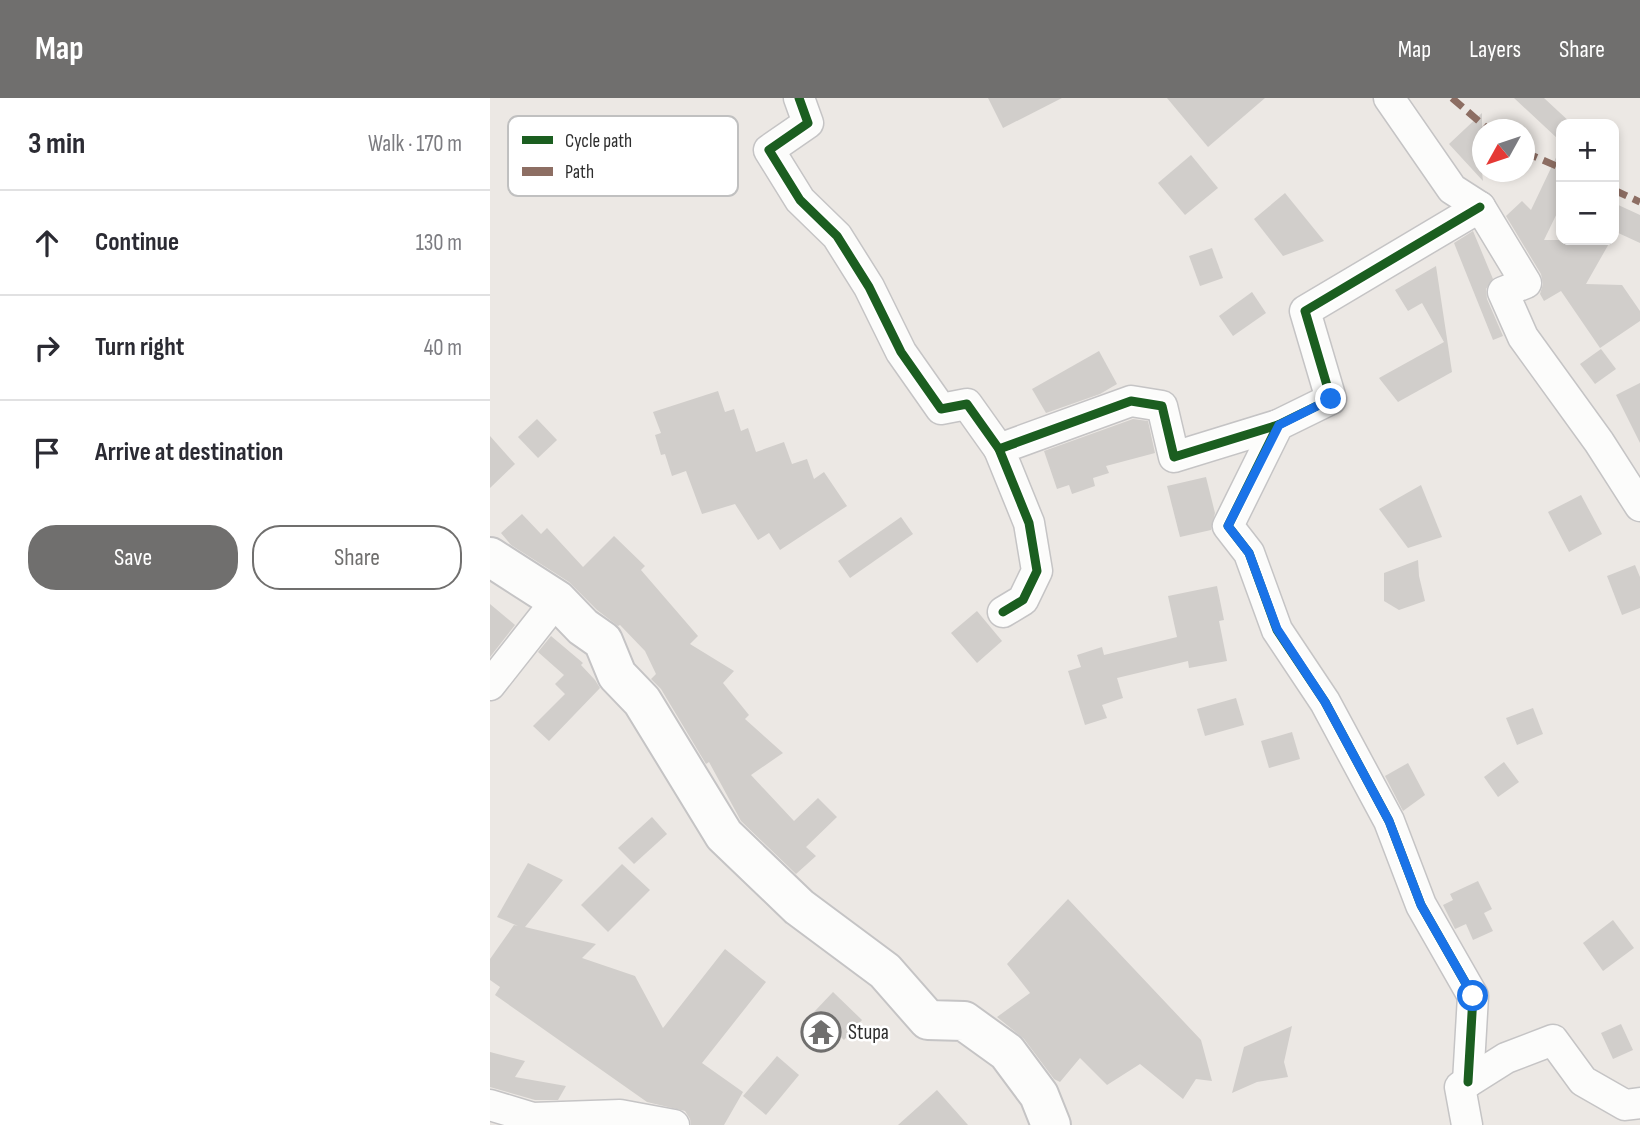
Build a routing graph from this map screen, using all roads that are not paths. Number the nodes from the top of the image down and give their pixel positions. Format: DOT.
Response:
graph roads {
  1 [pos="799,98"];
  2 [pos="1389,98"];
  3 [pos="1480,207"];
  4 [pos="1279,425"];
  5 [pos="999,449"];
  6 [pos="1640,506"];
  7 [pos="490,557"];
  8 [pos="557,600"];
  9 [pos="1003,612"];
  10 [pos="490,685"];
  11 [pos="1468,1083"];
  12 [pos="1640,1103"];
  13 [pos="490,1105"];
  14 [pos="674,1125"];
  15 [pos="1051,1125"];
  16 [pos="1467,1125"];
  1 -- 5 [label="street"];
  2 -- 3 [label="street"];
  3 -- 4 [label="street"];
  3 -- 6 [label="street"];
  4 -- 5 [label="street"];
  4 -- 11 [label="street"];
  5 -- 9 [label="street"];
  7 -- 8 [label="main road"];
  8 -- 10 [label="street"];
  8 -- 15 [label="main road"];
  11 -- 12 [label="street"];
  11 -- 16 [label="street"];
  13 -- 14 [label="street"];
}
